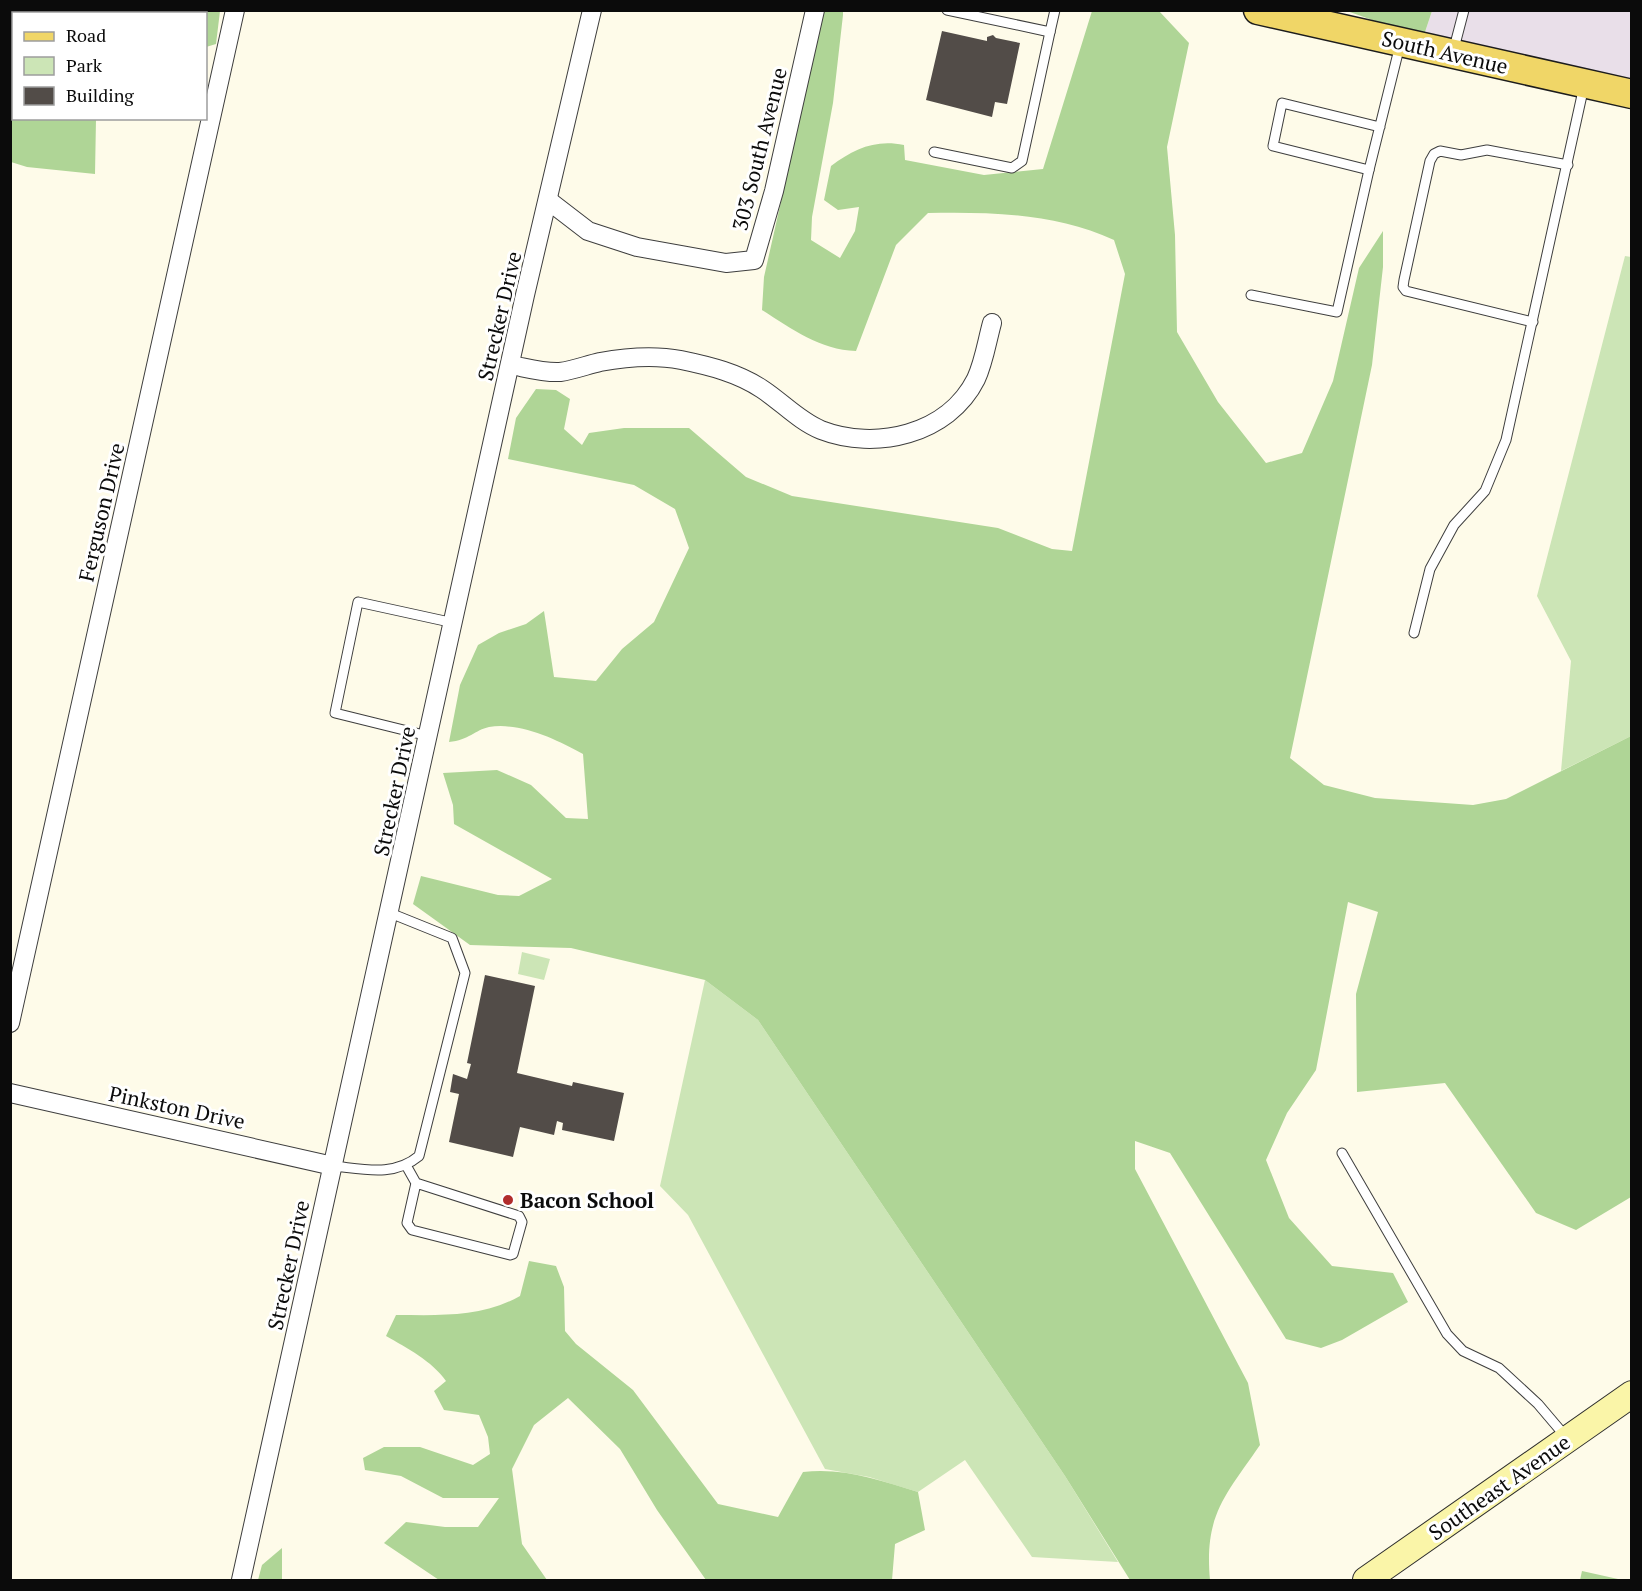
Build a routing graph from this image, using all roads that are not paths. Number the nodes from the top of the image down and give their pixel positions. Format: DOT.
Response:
graph roads {
  1 [pos="235,10"];
  2 [pos="592,10"];
  3 [pos="815,10"];
  4 [pos="947,10"];
  5 [pos="1055,10"];
  6 [pos="1258,10"];
  7 [pos="1464,10"];
  8 [pos="1050,32"];
  9 [pos="1400,42"];
  10 [pos="1453,54"];
  11 [pos="1584,84"];
  12 [pos="1632,94"];
  13 [pos="1380,127"];
  14 [pos="934,153"];
  15 [pos="1568,165"];
  16 [pos="1369,170"];
  17 [pos="549,201"];
  18 [pos="1251,295"];
  19 [pos="1533,322"];
  20 [pos="992,323"];
  21 [pos="511,365"];
  22 [pos="454,623"];
  23 [pos="1414,633"];
  24 [pos="429,736"];
  25 [pos="390,913"];
  26 [pos="10,1023"];
  27 [pos="10,1093"];
  28 [pos="1342,1153"];
  29 [pos="333,1166"];
  30 [pos="406,1167"];
  31 [pos="416,1183"];
  32 [pos="1632,1394"];
  33 [pos="1568,1438"];
  34 [pos="241,1581"];
  35 [pos="1366,1581"];
  1 -- 26 [label="street, Ferguson Drive"];
  2 -- 17 [label="street, Strecker Drive"];
  3 -- 17 [label="street, 303 South Avenue"];
  4 -- 8 [label="lane"];
  5 -- 8 [label="lane"];
  6 -- 9 [label="main road, South Avenue"];
  7 -- 10 [label="lane"];
  8 -- 14 [label="lane"];
  9 -- 10 [label="main road, South Avenue"];
  9 -- 13 [label="lane"];
  10 -- 11 [label="main road, South Avenue"];
  11 -- 12 [label="main road, South Avenue"];
  11 -- 15 [label="lane"];
  13 -- 16 [label="lane"];
  13 -- 16 [label="lane"];
  15 -- 19 [label="lane"];
  15 -- 19 [label="lane"];
  16 -- 18 [label="lane"];
  17 -- 21 [label="street, Strecker Drive"];
  19 -- 23 [label="lane"];
  20 -- 21 [label="street"];
  21 -- 22 [label="street, Strecker Drive"];
  22 -- 24 [label="street, Strecker Drive"];
  22 -- 24 [label="lane"];
  24 -- 25 [label="street, Strecker Drive"];
  25 -- 29 [label="street, Strecker Drive"];
  25 -- 30 [label="lane"];
  27 -- 29 [label="street, Pinkston Drive"];
  28 -- 33 [label="lane"];
  29 -- 30 [label="lane"];
  29 -- 34 [label="street, Strecker Drive"];
  30 -- 31 [label="lane"];
  31 -- 31 [label="lane"];
  32 -- 33 [label="street, Southeast Avenue"];
  33 -- 35 [label="street, Southeast Avenue"];
}
